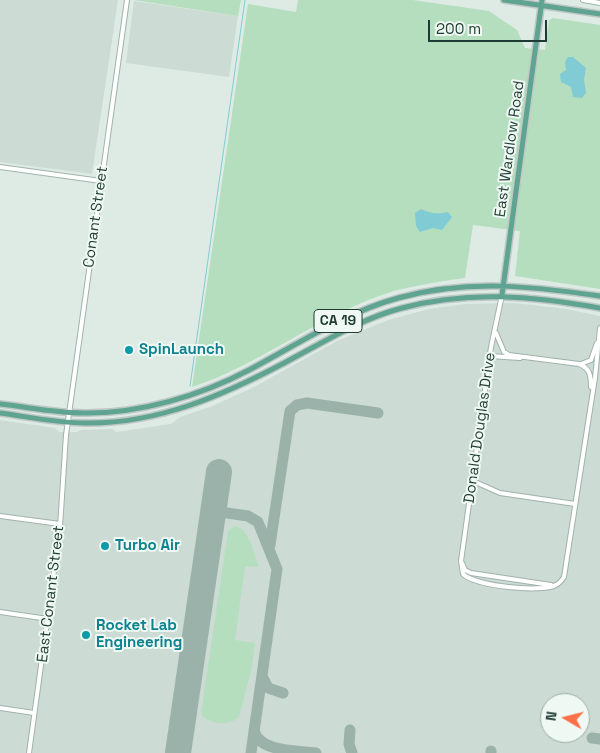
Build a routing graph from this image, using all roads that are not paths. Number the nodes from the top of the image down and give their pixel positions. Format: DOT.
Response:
graph roads {
  1 [pos="127,0"];
  2 [pos="504,0"];
  3 [pos="583,0"];
  4 [pos="593,1"];
  5 [pos="543,2"];
  6 [pos="600,2"];
  7 [pos="600,14"];
  8 [pos="0,167"];
  9 [pos="101,181"];
  10 [pos="503,284"];
  11 [pos="502,295"];
  12 [pos="600,296"];
  13 [pos="600,308"];
  14 [pos="600,328"];
  15 [pos="496,332"];
  16 [pos="599,339"];
  17 [pos="490,356"];
  18 [pos="524,357"];
  19 [pos="581,364"];
  20 [pos="592,391"];
  21 [pos="185,396"];
  22 [pos="0,404"];
  23 [pos="188,407"];
  24 [pos="69,412"];
  25 [pos="0,413"];
  26 [pos="68,422"];
  27 [pos="66,435"];
  28 [pos="472,481"];
  29 [pos="575,504"];
  30 [pos="0,516"];
  31 [pos="60,524"];
  32 [pos="461,561"];
  33 [pos="556,586"];
  34 [pos="0,612"];
  35 [pos="48,619"];
  36 [pos="0,708"];
  37 [pos="34,713"];
  38 [pos="29,753"];
  1 -- 9 [label="street, Conant Street"];
  2 -- 5 [label="main road"];
  3 -- 4 [label="street"];
  4 -- 6 [label="street"];
  5 -- 7 [label="main road"];
  5 -- 10 [label="main road, East Wardlow Road"];
  8 -- 9 [label="street"];
  9 -- 24 [label="street, Conant Street"];
  10 -- 11 [label="main road, East Wardlow Road"];
  10 -- 12 [label="main road, CA 19"];
  10 -- 21 [label="main road, CA 19"];
  11 -- 13 [label="main road, CA 19"];
  11 -- 15 [label="street, Donald Douglas Drive"];
  11 -- 23 [label="main road, CA 19"];
  14 -- 16 [label="street"];
  15 -- 17 [label="street, Donald Douglas Drive"];
  15 -- 18 [label="street"];
  16 -- 19 [label="street"];
  16 -- 20 [label="street"];
  17 -- 18 [label="street"];
  17 -- 28 [label="street, Donald Douglas Drive"];
  18 -- 19 [label="street"];
  19 -- 20 [label="street"];
  20 -- 29 [label="street"];
  21 -- 23 [label="main road"];
  21 -- 24 [label="main road, CA 19"];
  22 -- 24 [label="main road, CA 19"];
  23 -- 26 [label="main road, CA 19"];
  24 -- 26 [label="street, Conant Street"];
  25 -- 26 [label="main road, CA 19"];
  26 -- 27 [label="street, Conant Street"];
  27 -- 31 [label="street, East Conant Street"];
  28 -- 29 [label="street"];
  28 -- 32 [label="street, Donald Douglas Drive"];
  29 -- 33 [label="street"];
  30 -- 31 [label="street"];
  31 -- 35 [label="street, East Conant Street"];
  32 -- 33 [label="street"];
  32 -- 33 [label="street"];
  34 -- 35 [label="street"];
  35 -- 37 [label="street, East Conant Street"];
  36 -- 37 [label="street"];
  37 -- 38 [label="street, East Conant Street"];
}
